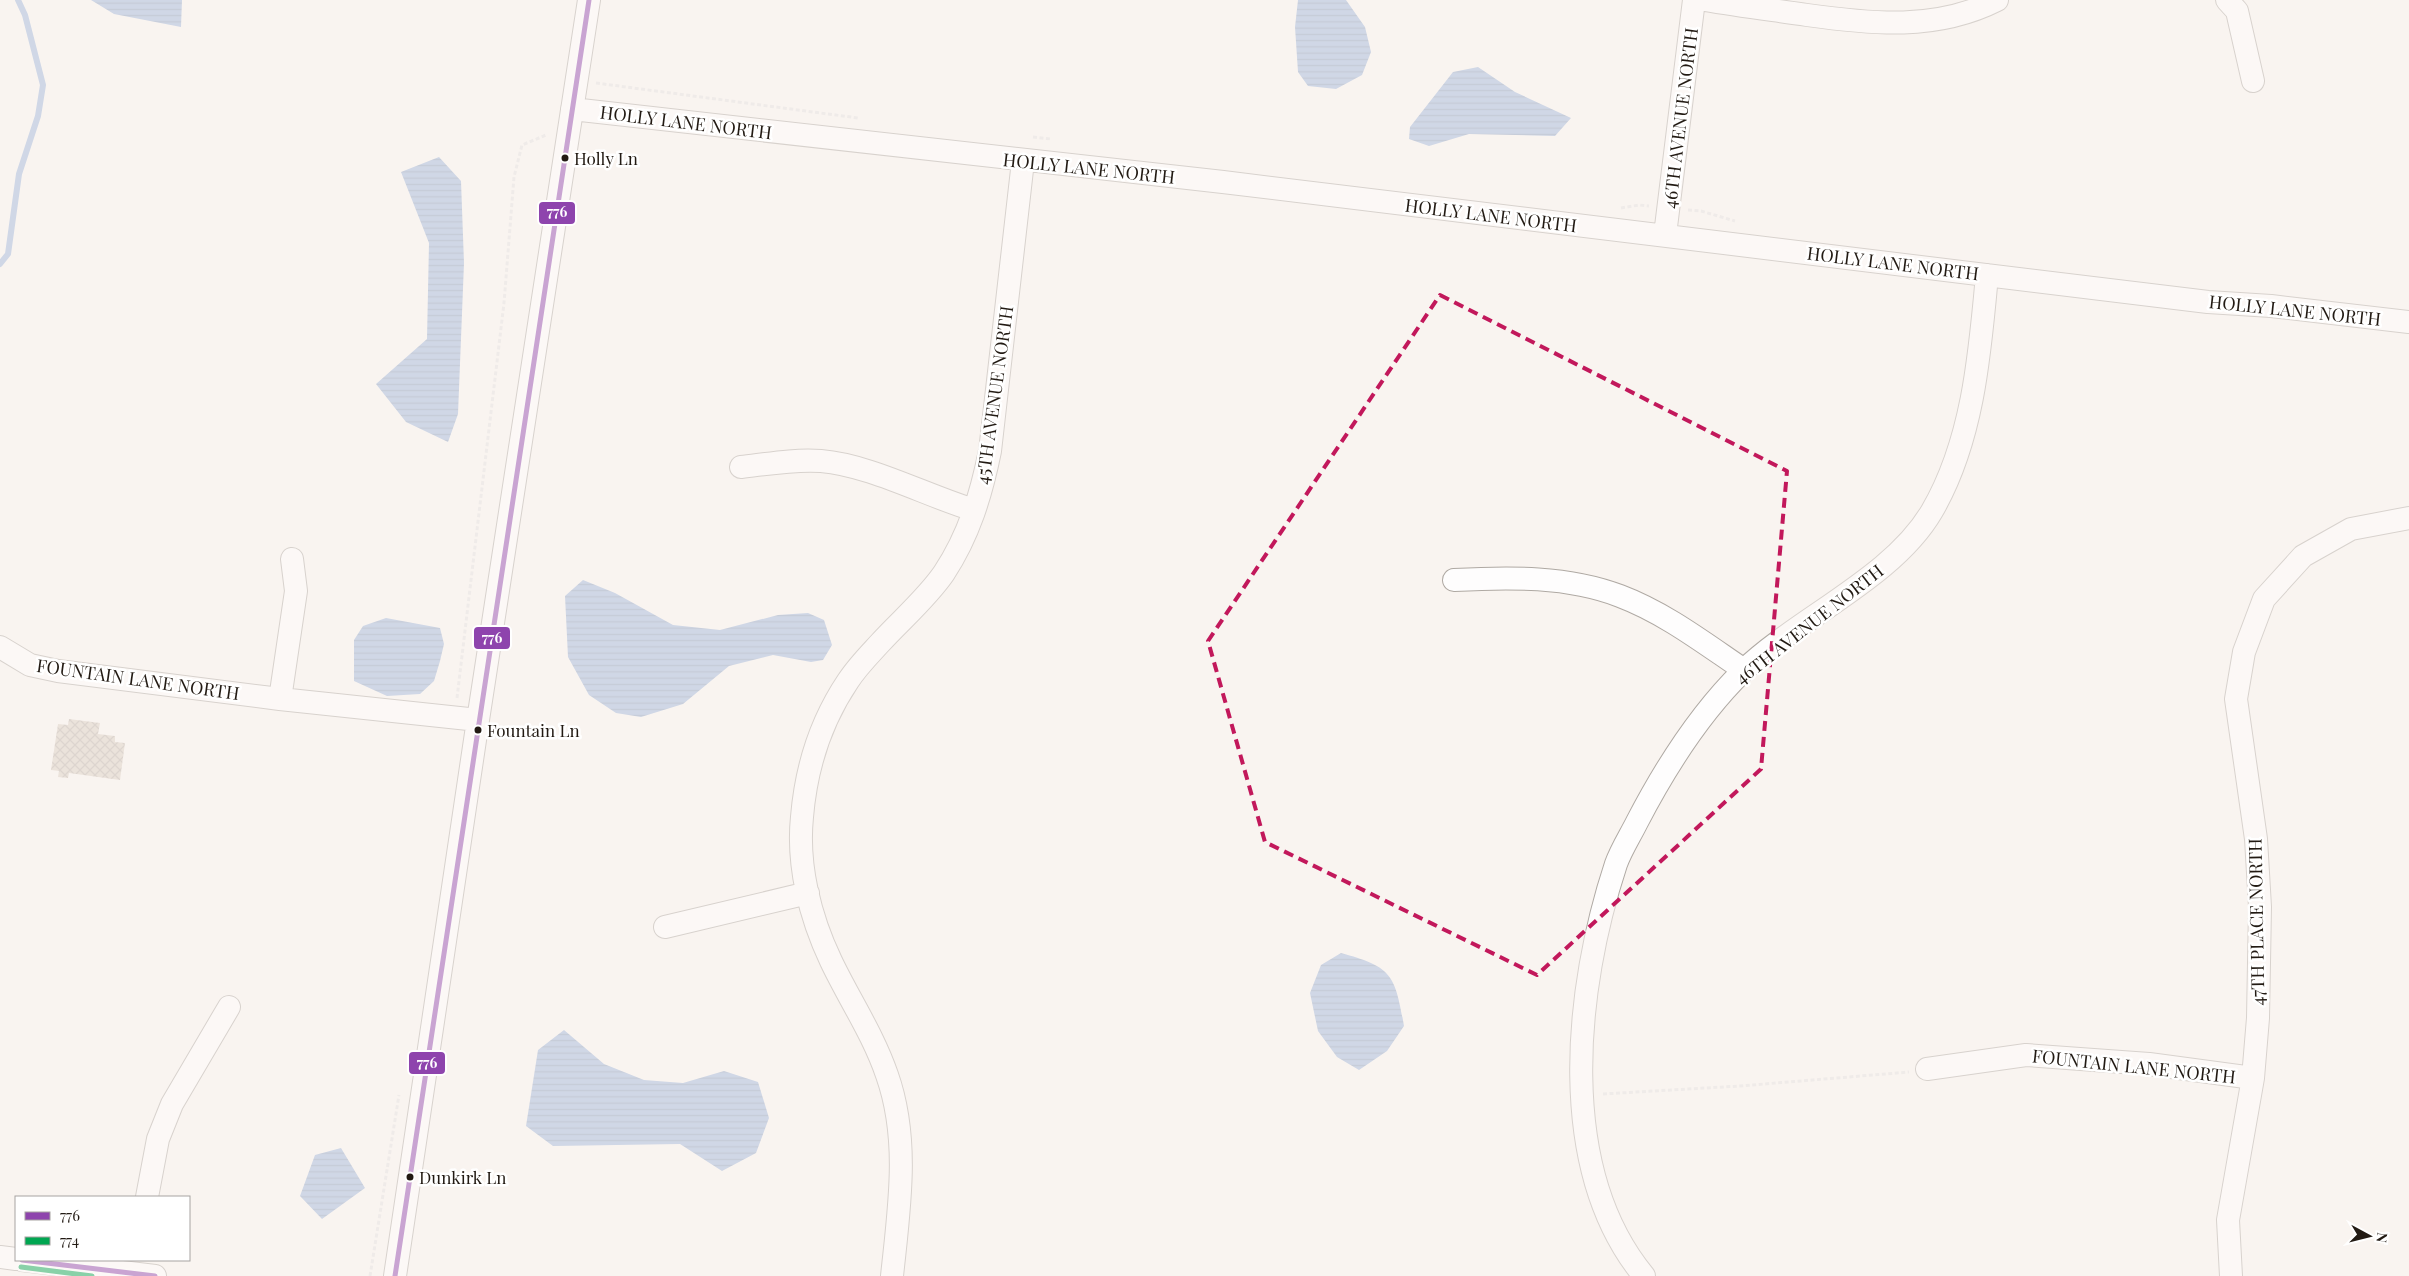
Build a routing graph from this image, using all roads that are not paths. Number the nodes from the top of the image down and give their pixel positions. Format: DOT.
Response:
graph roads {
  1 [pos="589,0"];
  2 [pos="1694,0"];
  3 [pos="1705,0"];
  4 [pos="1997,0"];
  5 [pos="2227,0"];
  6 [pos="2253,81"];
  7 [pos="572,109"];
  8 [pos="1023,161"];
  9 [pos="1666,235"];
  10 [pos="1988,275"];
  11 [pos="2409,322"];
  12 [pos="741,468"];
  13 [pos="974,510"];
  14 [pos="2409,518"];
  15 [pos="292,560"];
  16 [pos="1454,580"];
  17 [pos="0,647"];
  18 [pos="1744,670"];
  19 [pos="280,699"];
  20 [pos="478,720"];
  21 [pos="808,893"];
  22 [pos="665,927"];
  23 [pos="229,1007"];
  24 [pos="1926,1070"];
  25 [pos="2253,1078"];
  26 [pos="147,1196"];
  27 [pos="0,1257"];
  28 [pos="15,1259"];
  29 [pos="33,1261"];
  30 [pos="143,1271"];
  31 [pos="395,1276"];
  32 [pos="892,1276"];
  33 [pos="1644,1276"];
  34 [pos="2230,1276"];
  1 -- 7 [label="street"];
  2 -- 9 [label="street, 46TH AVENUE NORTH"];
  3 -- 4 [label="street"];
  5 -- 6 [label="street"];
  7 -- 8 [label="street, HOLLY LANE NORTH"];
  7 -- 20 [label="street"];
  8 -- 9 [label="street, HOLLY LANE NORTH"];
  8 -- 13 [label="street, 45TH AVENUE NORTH"];
  9 -- 10 [label="street, HOLLY LANE NORTH"];
  10 -- 11 [label="street, HOLLY LANE NORTH"];
  10 -- 18 [label="street, 46TH AVENUE NORTH"];
  12 -- 13 [label="street"];
  13 -- 21 [label="street, 45TH AVENUE NORTH"];
  14 -- 25 [label="street, 47TH PLACE NORTH"];
  15 -- 19 [label="street"];
  16 -- 18 [label="street"];
  17 -- 19 [label="street, FOUNTAIN LANE NORTH"];
  18 -- 33 [label="street, 46TH AVENUE NORTH"];
  19 -- 20 [label="street, FOUNTAIN LANE NORTH"];
  20 -- 31 [label="street"];
  21 -- 22 [label="street"];
  21 -- 32 [label="street, 45TH AVENUE NORTH"];
  23 -- 26 [label="street"];
  24 -- 25 [label="street, FOUNTAIN LANE NORTH"];
  25 -- 34 [label="street, 47TH PLACE NORTH"];
  27 -- 28 [label="street"];
  29 -- 30 [label="street"];
}
